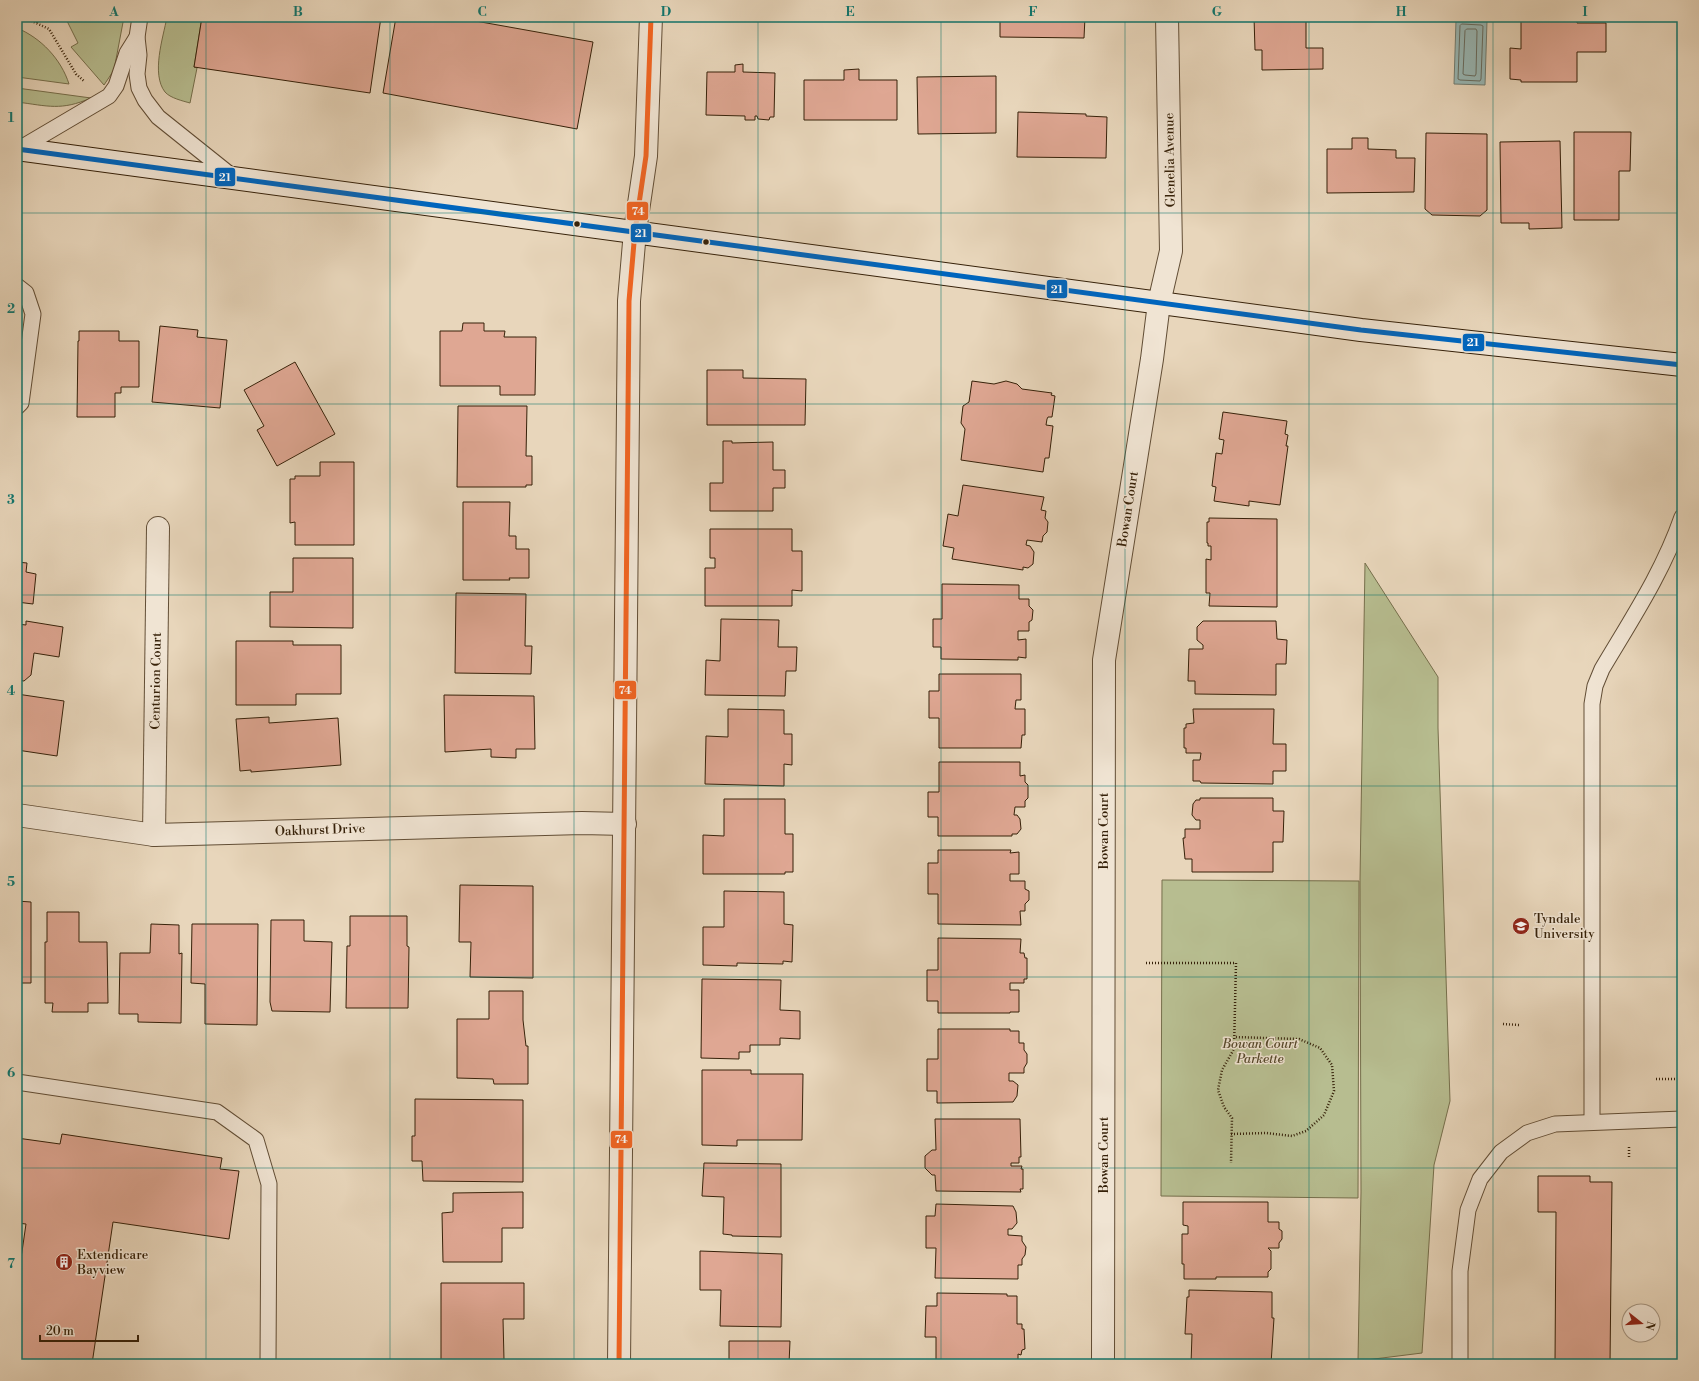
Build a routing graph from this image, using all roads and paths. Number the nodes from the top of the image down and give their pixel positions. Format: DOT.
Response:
graph roads {
  1 [pos="23,17"];
  2 [pos="38,17"];
  3 [pos="140,17"];
  4 [pos="648,17"];
  5 [pos="1167,17"];
  6 [pos="37,24"];
  7 [pos="137,37"];
  8 [pos="89,85"];
  9 [pos="18,152"];
  10 [pos="233,178"];
  11 [pos="635,231"];
  12 [pos="17,286"];
  13 [pos="1159,303"];
  14 [pos="1682,365"];
  15 [pos="21,382"];
  16 [pos="17,407"];
  17 [pos="1682,518"];
  18 [pos="158,528"];
  19 [pos="17,815"];
  20 [pos="625,824"];
  21 [pos="154,835"];
  22 [pos="1146,963"];
  23 [pos="1503,1024"];
  24 [pos="1519,1025"];
  25 [pos="1234,1037"];
  26 [pos="1656,1079"];
  27 [pos="1682,1079"];
  28 [pos="17,1082"];
  29 [pos="1682,1119"];
  30 [pos="1592,1122"];
  31 [pos="1231,1134"];
  32 [pos="1231,1163"];
  33 [pos="268,1364"];
  34 [pos="619,1364"];
  35 [pos="1103,1364"];
  36 [pos="1460,1364"];
  1 -- 6 [label="path"];
  2 -- 6 [label="path"];
  3 -- 7 [label="lane"];
  4 -- 11 [label="street"];
  5 -- 13 [label="street, Glenelia Avenue"];
  6 -- 8 [label="path"];
  7 -- 9 [label="lane"];
  7 -- 10 [label="lane"];
  9 -- 10 [label="street"];
  10 -- 11 [label="street"];
  11 -- 13 [label="street"];
  11 -- 20 [label="street"];
  12 -- 15 [label="lane"];
  13 -- 14 [label="street"];
  13 -- 35 [label="street, Bowan Court"];
  15 -- 16 [label="lane"];
  17 -- 30 [label="lane"];
  18 -- 21 [label="street, Centurion Court"];
  19 -- 21 [label="street, Oakhurst Drive"];
  20 -- 21 [label="street, Oakhurst Drive"];
  20 -- 34 [label="street"];
  22 -- 25 [label="path"];
  23 -- 24 [label="path"];
  25 -- 31 [label="path"];
  25 -- 31 [label="path"];
  26 -- 27 [label="path"];
  28 -- 33 [label="lane"];
  29 -- 30 [label="lane"];
  30 -- 36 [label="lane"];
  31 -- 32 [label="path"];
}
